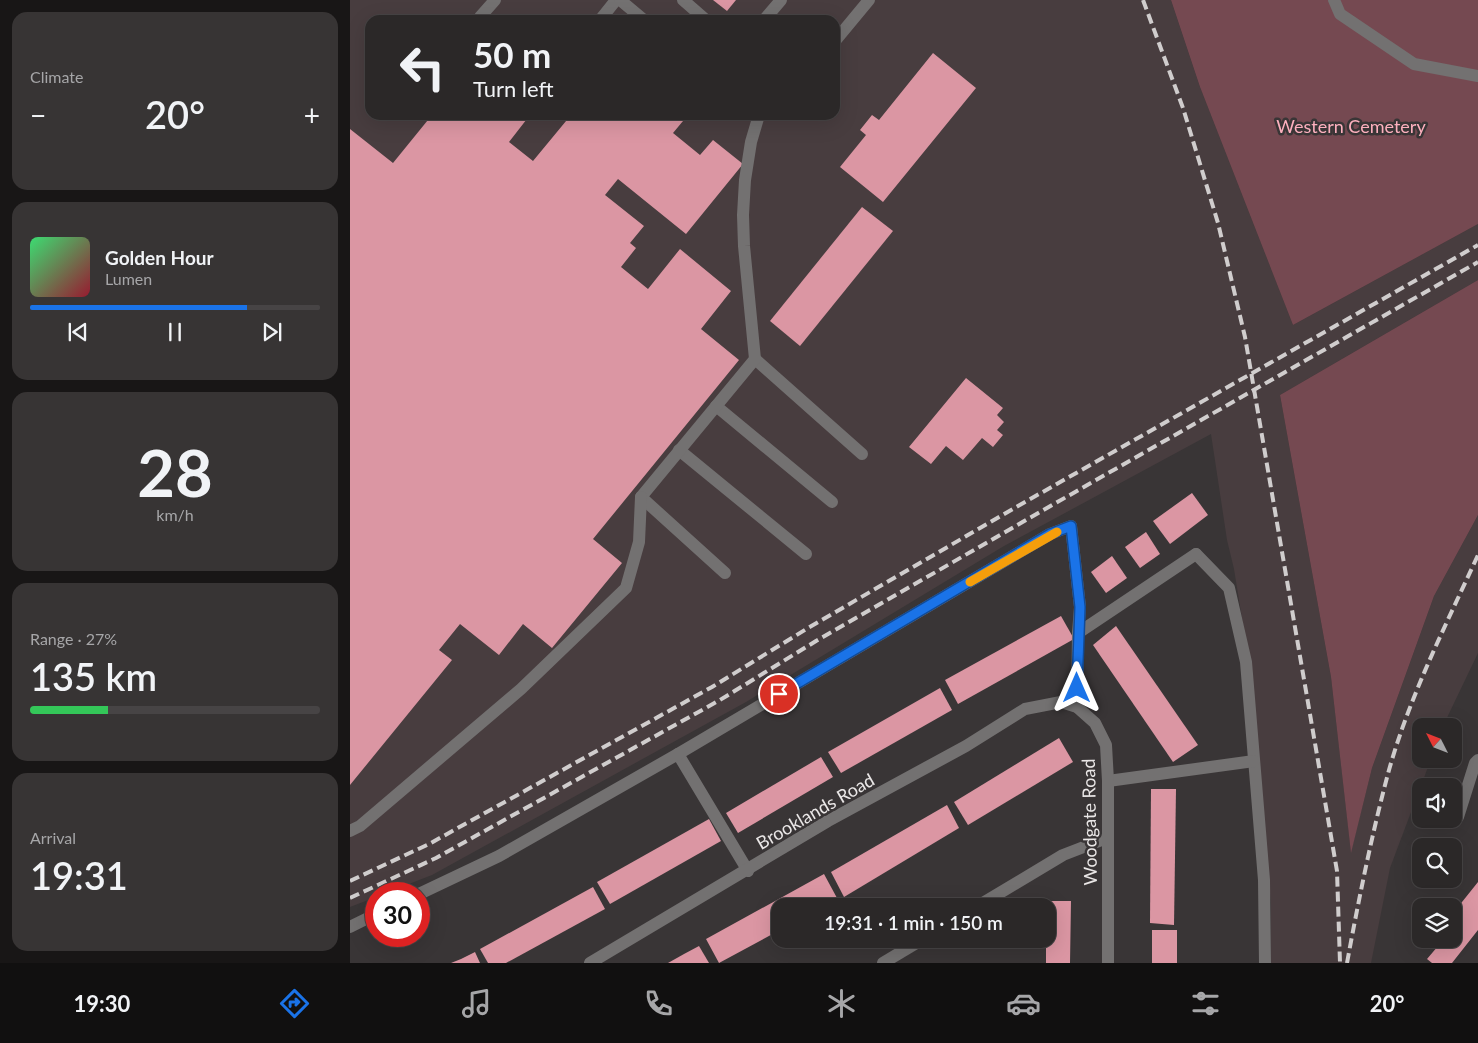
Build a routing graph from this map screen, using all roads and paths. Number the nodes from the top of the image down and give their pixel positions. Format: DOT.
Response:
graph roads {
  1 [pos="495,0"];
  2 [pos="618,0"];
  3 [pos="683,0"];
  4 [pos="780,0"];
  5 [pos="869,0"];
  6 [pos="1334,0"];
  7 [pos="482,15"];
  8 [pos="604,15"];
  9 [pos="638,15"];
  10 [pos="700,15"];
  11 [pos="768,15"];
  12 [pos="840,35"];
  13 [pos="1478,76"];
  14 [pos="758,120"];
  15 [pos="755,359"];
  16 [pos="716,406"];
  17 [pos="679,450"];
  18 [pos="862,454"];
  19 [pos="641,497"];
  20 [pos="832,502"];
  21 [pos="806,554"];
  22 [pos="725,573"];
  23 [pos="1078,633"];
  24 [pos="1062,702"];
  25 [pos="1077,706"];
  26 [pos="678,754"];
  27 [pos="1254,760"];
  28 [pos="1478,760"];
  29 [pos="1108,781"];
  30 [pos="1462,805"];
  31 [pos="350,831"];
  32 [pos="1107,838"];
  33 [pos="748,870"];
  34 [pos="430,889"];
  35 [pos="991,898"];
  36 [pos="365,920"];
  37 [pos="350,927"];
  38 [pos="908,948"];
  39 [pos="590,963"];
  40 [pos="883,963"];
  41 [pos="1108,963"];
  42 [pos="1265,963"];
  1 -- 7 [label="street"];
  2 -- 8 [label="street"];
  2 -- 9 [label="street"];
  3 -- 10 [label="street"];
  4 -- 11 [label="street"];
  5 -- 12 [label="street"];
  6 -- 13 [label="street"];
  14 -- 15 [label="street"];
  15 -- 16 [label="street"];
  15 -- 18 [label="street"];
  16 -- 17 [label="street"];
  16 -- 20 [label="street"];
  17 -- 19 [label="street"];
  17 -- 21 [label="street"];
  19 -- 22 [label="street"];
  19 -- 31 [label="street"];
  23 -- 25 [label="street"];
  23 -- 26 [label="street"];
  23 -- 27 [label="street"];
  24 -- 25 [label="street, Woodgate Road"];
  24 -- 33 [label="street, Brooklands Road"];
  25 -- 29 [label="street, Woodgate Road"];
  26 -- 33 [label="street"];
  26 -- 34 [label="street"];
  27 -- 29 [label="street"];
  27 -- 42 [label="street"];
  28 -- 30 [label="street"];
  29 -- 32 [label="street, Woodgate Road"];
  32 -- 35 [label="street"];
  32 -- 41 [label="street, Woodgate Road"];
  33 -- 39 [label="street, Brooklands Road"];
  36 -- 37 [label="street"];
  38 -- 40 [label="street"];
}
